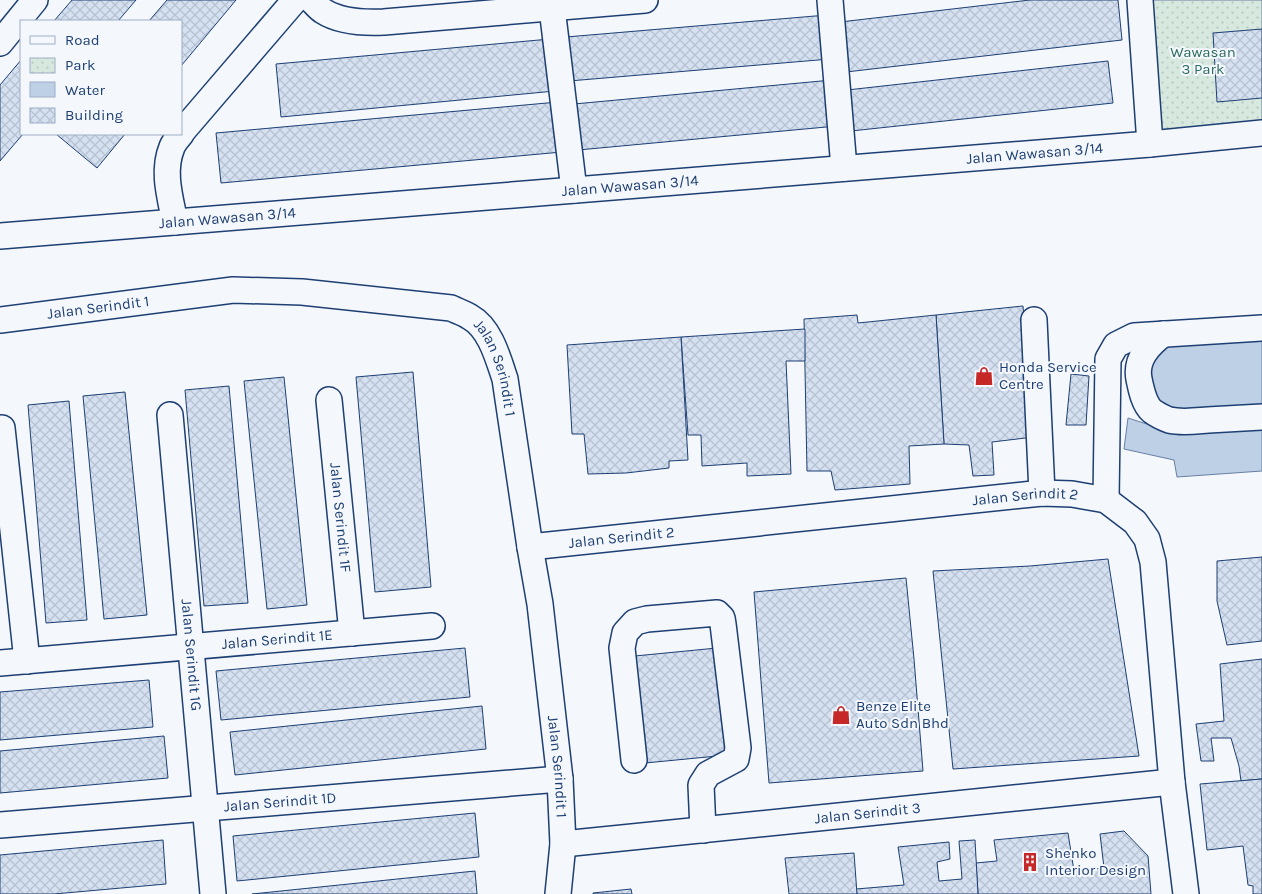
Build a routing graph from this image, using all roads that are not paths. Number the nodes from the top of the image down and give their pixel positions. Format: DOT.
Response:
graph roads {
  1 [pos="35,0"];
  2 [pos="295,0"];
  3 [pos="311,0"];
  4 [pos="645,0"];
  5 [pos="830,0"];
  6 [pos="1140,0"];
  7 [pos="552,8"];
  8 [pos="0,43"];
  9 [pos="182,133"];
  10 [pos="1262,133"];
  11 [pos="180,135"];
  12 [pos="1150,144"];
  13 [pos="844,168"];
  14 [pos="574,190"];
  15 [pos="175,222"];
  16 [pos="0,236"];
  17 [pos="0,320"];
  18 [pos="1034,320"];
  19 [pos="1262,328"];
  20 [pos="1163,334"];
  21 [pos="329,400"];
  22 [pos="170,416"];
  23 [pos="1262,417"];
  24 [pos="2,428"];
  25 [pos="1042,493"];
  26 [pos="1106,500"];
  27 [pos="530,547"];
  28 [pos="432,626"];
  29 [pos="352,633"];
  30 [pos="191,647"];
  31 [pos="27,661"];
  32 [pos="0,663"];
  33 [pos="634,760"];
  34 [pos="560,779"];
  35 [pos="1172,782"];
  36 [pos="205,808"];
  37 [pos="0,825"];
  38 [pos="703,830"];
  39 [pos="563,844"];
  40 [pos="213,894"];
  41 [pos="558,894"];
  42 [pos="1186,894"];
  1 -- 8 [label="street"];
  2 -- 9 [label="street"];
  3 -- 7 [label="street"];
  4 -- 7 [label="street"];
  5 -- 13 [label="street"];
  6 -- 12 [label="street"];
  7 -- 14 [label="street"];
  10 -- 12 [label="street, Jalan Wawasan 3/14"];
  11 -- 15 [label="street"];
  12 -- 13 [label="street, Jalan Wawasan 3/14"];
  13 -- 14 [label="street, Jalan Wawasan 3/14"];
  14 -- 15 [label="street, Jalan Wawasan 3/14"];
  15 -- 16 [label="street, Jalan Wawasan 3/14"];
  17 -- 27 [label="street, Jalan Serindit 1"];
  18 -- 25 [label="street"];
  19 -- 20 [label="street"];
  20 -- 23 [label="street"];
  20 -- 26 [label="street"];
  21 -- 29 [label="street, Jalan Serindit 1F"];
  22 -- 30 [label="street, Jalan Serindit 1G"];
  24 -- 31 [label="street"];
  25 -- 26 [label="street, Jalan Serindit 2"];
  25 -- 27 [label="street, Jalan Serindit 2"];
  26 -- 35 [label="street, Jalan Serindit 2"];
  27 -- 34 [label="street, Jalan Serindit 1"];
  28 -- 29 [label="street, Jalan Serindit 1E"];
  29 -- 30 [label="street, Jalan Serindit 1E"];
  30 -- 31 [label="street, Jalan Serindit 1E"];
  30 -- 36 [label="street, Jalan Serindit 1G"];
  31 -- 32 [label="street, Jalan Serindit 1E"];
  33 -- 38 [label="street"];
  34 -- 36 [label="street, Jalan Serindit 1D"];
  34 -- 39 [label="street, Jalan Serindit 1"];
  35 -- 38 [label="street, Jalan Serindit 3"];
  35 -- 42 [label="street, Jalan Serindit 2"];
  36 -- 37 [label="street, Jalan Serindit 1D"];
  36 -- 40 [label="street, Jalan Serindit 1G"];
  38 -- 39 [label="street, Jalan Serindit 3"];
  39 -- 41 [label="street, Jalan Serindit 1"];
}
